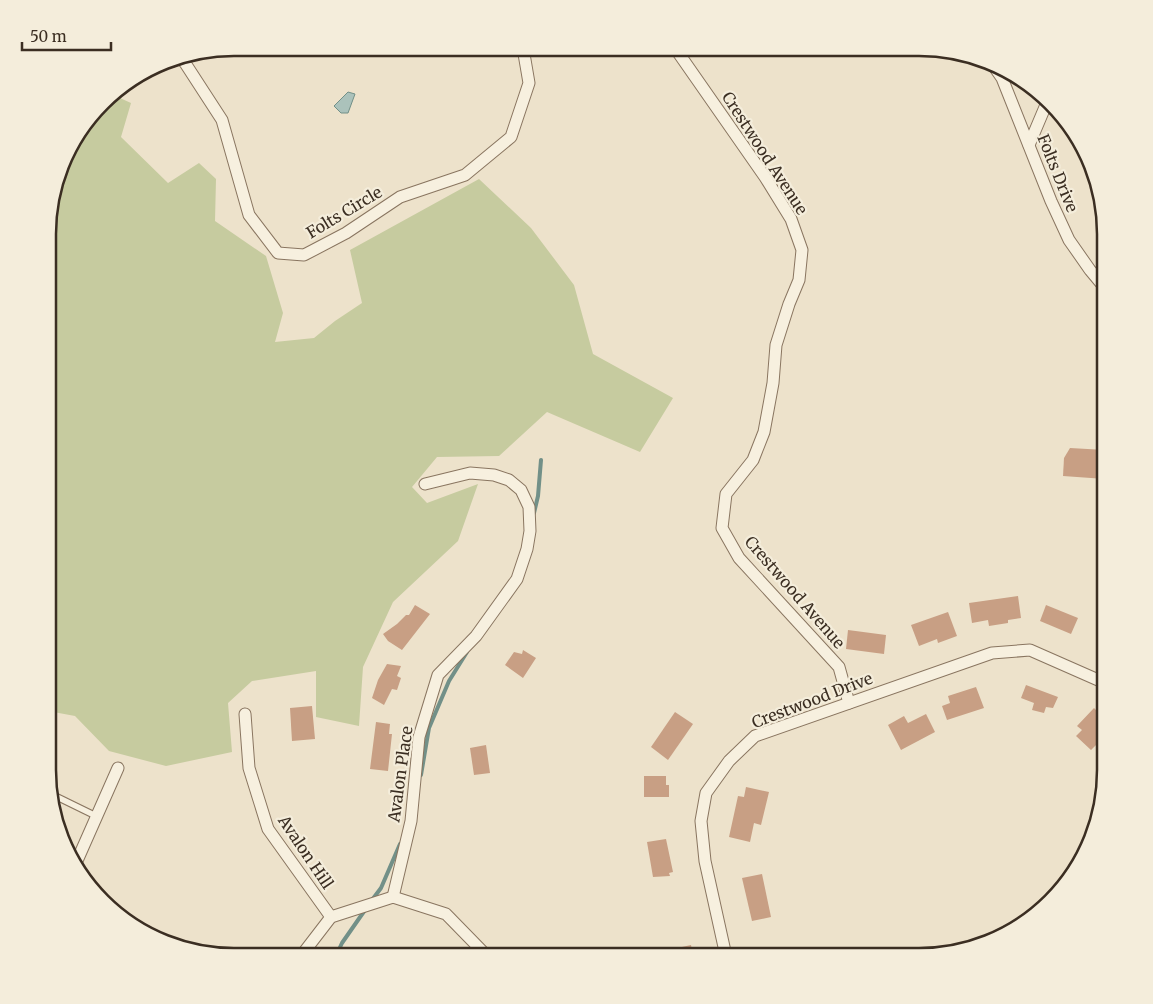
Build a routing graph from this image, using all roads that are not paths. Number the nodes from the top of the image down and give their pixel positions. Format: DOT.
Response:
graph roads {
  1 [pos="524,56"];
  2 [pos="682,56"];
  3 [pos="186,63"];
  4 [pos="1001,77"];
  5 [pos="1045,108"];
  6 [pos="1029,144"];
  7 [pos="1096,277"];
  8 [pos="425,484"];
  9 [pos="1097,679"];
  10 [pos="850,703"];
  11 [pos="246,714"];
  12 [pos="118,768"];
  13 [pos="59,798"];
  14 [pos="96,816"];
  15 [pos="79,856"];
  16 [pos="393,897"];
  17 [pos="331,917"];
  18 [pos="307,948"];
  19 [pos="479,948"];
  20 [pos="724,948"];
  1 -- 3 [label="street, Folts Circle"];
  2 -- 10 [label="street, Crestwood Avenue"];
  4 -- 6 [label="street, Folts Drive"];
  5 -- 6 [label="street"];
  6 -- 7 [label="street, Folts Drive"];
  8 -- 16 [label="street, Avalon Place"];
  9 -- 10 [label="street, Crestwood Drive"];
  10 -- 20 [label="street, Crestwood Drive"];
  11 -- 17 [label="street, Avalon Hill"];
  12 -- 14 [label="street"];
  13 -- 14 [label="lane"];
  14 -- 15 [label="street"];
  16 -- 17 [label="street"];
  16 -- 19 [label="street"];
  17 -- 18 [label="street"];
}
